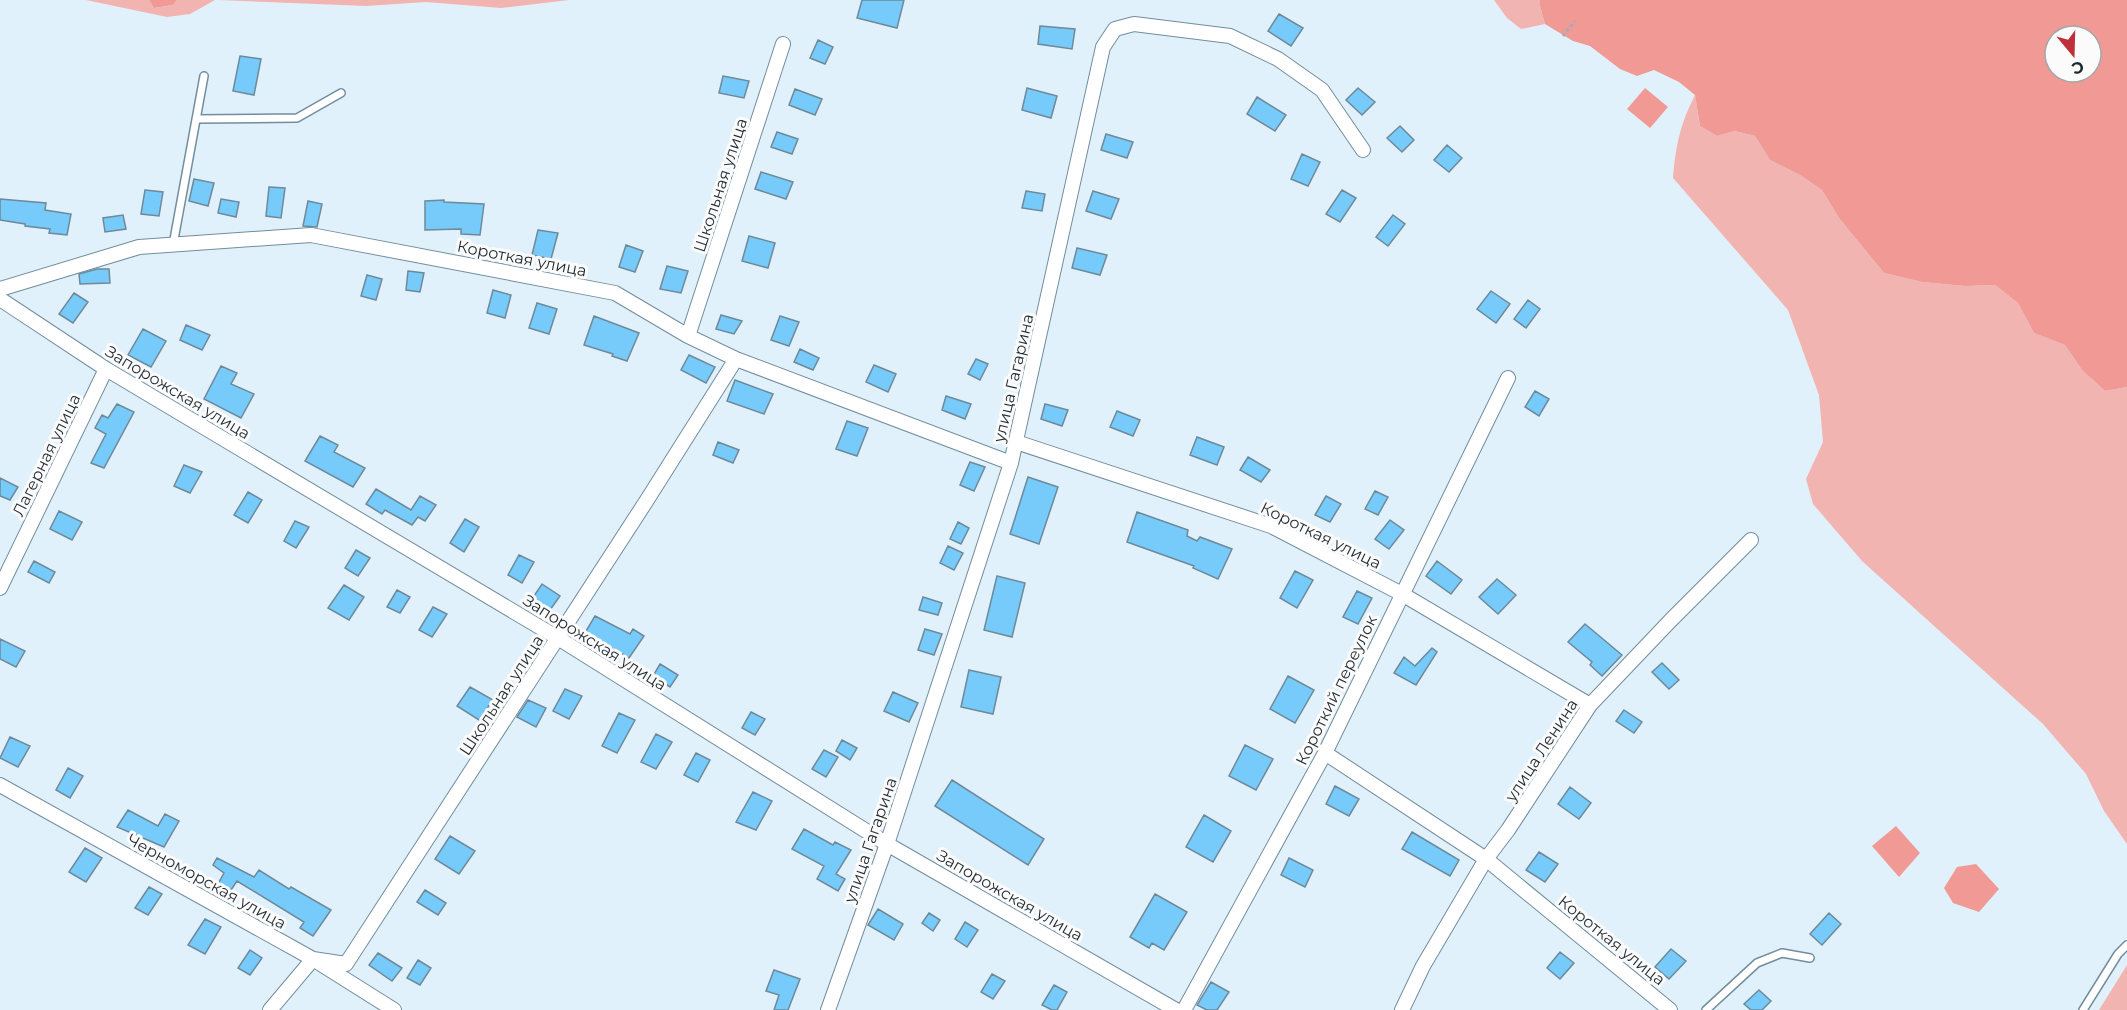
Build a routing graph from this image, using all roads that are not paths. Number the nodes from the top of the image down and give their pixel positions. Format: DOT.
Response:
graph roads {
  1 [pos="783,44"];
  2 [pos="204,76"];
  3 [pos="341,93"];
  4 [pos="196,119"];
  5 [pos="1363,150"];
  6 [pos="173,245"];
  7 [pos="0,289"];
  8 [pos="0,299"];
  9 [pos="688,336"];
  10 [pos="736,360"];
  11 [pos="106,369"];
  12 [pos="1508,378"];
  13 [pos="1016,442"];
  14 [pos="1011,463"];
  15 [pos="1751,540"];
  16 [pos="0,588"];
  17 [pos="1402,594"];
  18 [pos="558,638"];
  19 [pos="1590,705"];
  20 [pos="1325,753"];
  21 [pos="0,785"];
  22 [pos="887,844"];
  23 [pos="1486,859"];
  24 [pos="2127,945"];
  25 [pos="1810,957"];
  26 [pos="313,959"];
  27 [pos="270,1010"];
  28 [pos="394,1010"];
  29 [pos="828,1010"];
  30 [pos="1176,1010"];
  31 [pos="1184,1010"];
  32 [pos="1402,1010"];
  33 [pos="1670,1010"];
  34 [pos="1706,1010"];
  35 [pos="2083,1010"];
  1 -- 9 [label="street, Школьная улица"];
  2 -- 4 [label="lane"];
  3 -- 4 [label="lane"];
  4 -- 6 [label="lane"];
  5 -- 13 [label="street, улица Гагарина"];
  6 -- 7 [label="street, Короткая улица"];
  6 -- 9 [label="street, Короткая улица"];
  8 -- 11 [label="street, Запорожская улица"];
  9 -- 10 [label="street, Короткая улица"];
  10 -- 14 [label="street, Короткая улица"];
  10 -- 18 [label="street, Школьная улица"];
  11 -- 16 [label="street, Лагерная улица"];
  11 -- 18 [label="street, Запорожская улица"];
  12 -- 17 [label="street, Короткий переулок"];
  13 -- 14 [label="street, улица Гагарина"];
  13 -- 17 [label="street, Короткая улица"];
  14 -- 22 [label="street, улица Гагарина"];
  15 -- 19 [label="street, улица Ленина"];
  17 -- 19 [label="street, Короткая улица"];
  17 -- 20 [label="street, Короткий переулок"];
  18 -- 22 [label="street, Запорожская улица"];
  18 -- 26 [label="street, Школьная улица"];
  19 -- 23 [label="street, улица Ленина"];
  20 -- 23 [label="street, Короткая улица"];
  20 -- 31 [label="street, Короткий переулок"];
  21 -- 26 [label="street, Черноморская улица"];
  22 -- 29 [label="street, улица Гагарина"];
  22 -- 30 [label="street, Запорожская улица"];
  23 -- 32 [label="street, улица Ленина"];
  23 -- 33 [label="street, Короткая улица"];
  24 -- 35 [label="lane"];
  25 -- 34 [label="lane"];
  26 -- 27 [label="street"];
  26 -- 28 [label="street, Черноморская улица"];
}
